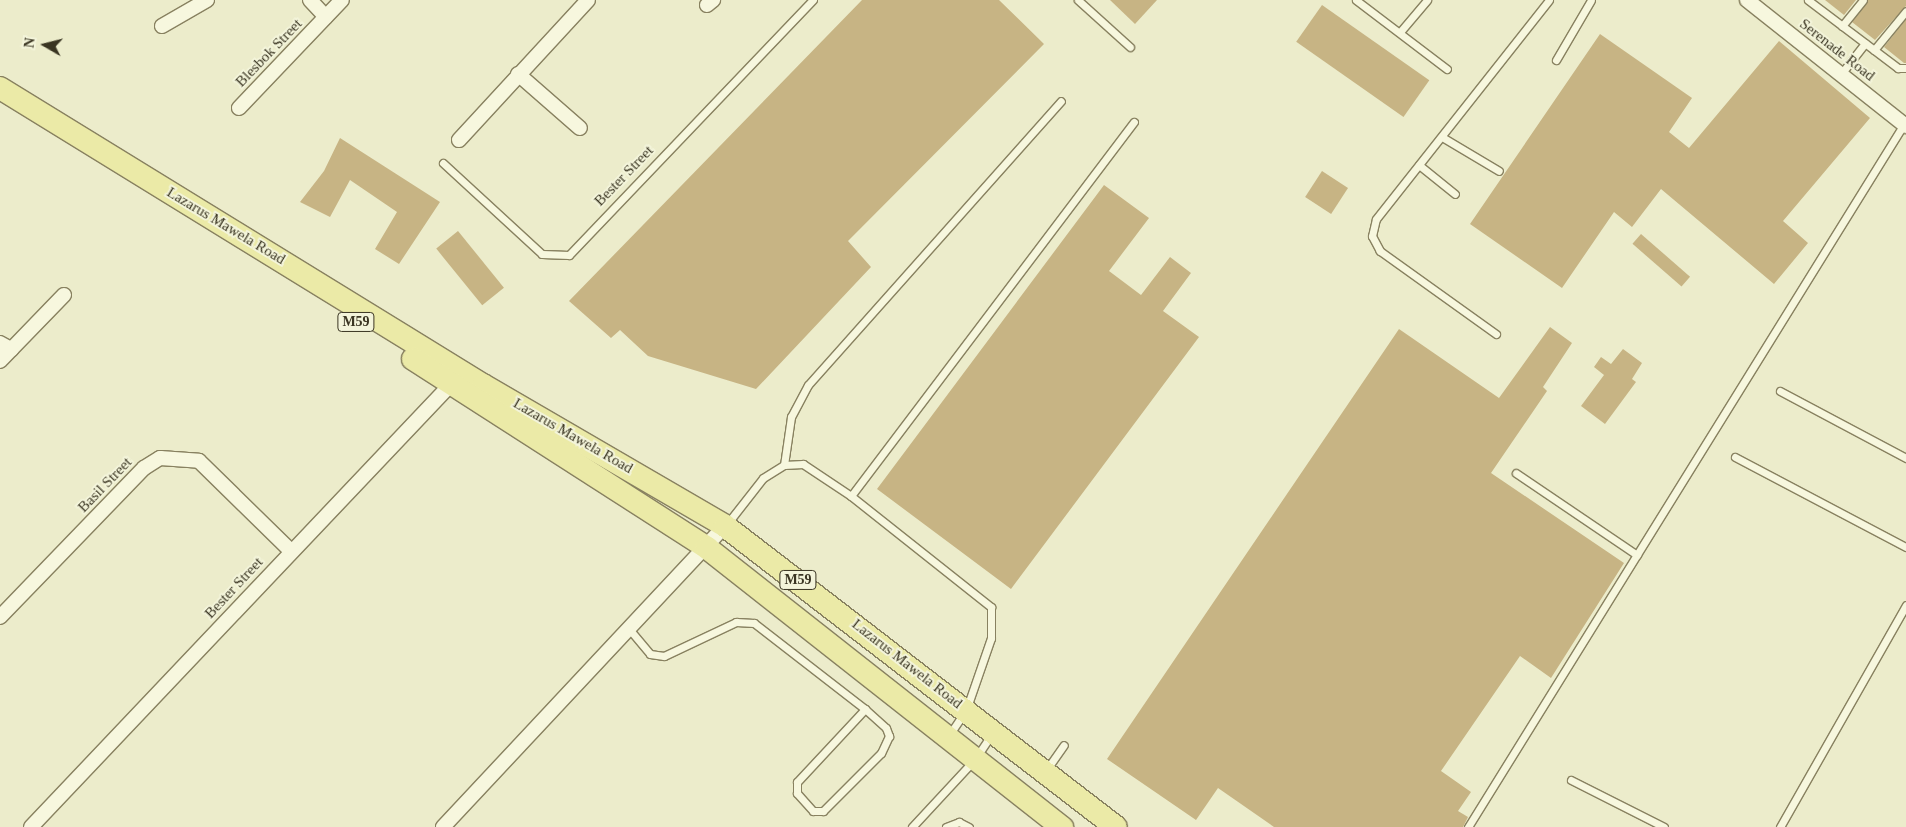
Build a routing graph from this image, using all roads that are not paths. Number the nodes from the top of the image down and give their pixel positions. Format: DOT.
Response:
graph roads {
  1 [pos="207,0"];
  2 [pos="310,0"];
  3 [pos="342,0"];
  4 [pos="588,0"];
  5 [pos="813,0"];
  6 [pos="1078,0"];
  7 [pos="1356,0"];
  8 [pos="1427,0"];
  9 [pos="1550,0"];
  10 [pos="1591,0"];
  11 [pos="1747,0"];
  12 [pos="1863,0"];
  13 [pos="1811,1"];
  14 [pos="1906,11"];
  15 [pos="326,17"];
  16 [pos="162,26"];
  17 [pos="1842,26"];
  18 [pos="1400,32"];
  19 [pos="1866,43"];
  20 [pos="1130,47"];
  21 [pos="1874,50"];
  22 [pos="1556,60"];
  23 [pos="1906,68"];
  24 [pos="1447,69"];
  25 [pos="518,74"];
  26 [pos="1841,74"];
  27 [pos="0,88"];
  28 [pos="1061,101"];
  29 [pos="0,104"];
  30 [pos="239,108"];
  31 [pos="1134,122"];
  32 [pos="1905,125"];
  33 [pos="580,128"];
  34 [pos="1442,137"];
  35 [pos="459,140"];
  36 [pos="443,162"];
  37 [pos="1419,165"];
  38 [pos="1499,171"];
  39 [pos="1455,194"];
  40 [pos="64,295"];
  41 [pos="1496,334"];
  42 [pos="5,346"];
  43 [pos="0,361"];
  44 [pos="457,378"];
  45 [pos="1780,390"];
  46 [pos="1735,457"];
  47 [pos="1906,458"];
  48 [pos="784,465"];
  49 [pos="1516,473"];
  50 [pos="851,496"];
  51 [pos="725,526"];
  52 [pos="1906,547"];
  53 [pos="707,548"];
  54 [pos="291,551"];
  55 [pos="1637,555"];
  56 [pos="1906,605"];
  57 [pos="0,617"];
  58 [pos="630,630"];
  59 [pos="865,709"];
  60 [pos="966,710"];
  61 [pos="994,732"];
  62 [pos="947,737"];
  63 [pos="1064,745"];
  64 [pos="976,759"];
  65 [pos="1045,772"];
  66 [pos="1571,780"];
  67 [pos="31,827"];
  68 [pos="443,827"];
  69 [pos="912,827"];
  70 [pos="946,827"];
  71 [pos="969,827"];
  72 [pos="1062,827"];
  73 [pos="1116,827"];
  74 [pos="1468,827"];
  75 [pos="1664,827"];
  76 [pos="1780,827"];
  1 -- 16 [label="street"];
  2 -- 15 [label="street"];
  3 -- 15 [label="street, Blesbok Street"];
  4 -- 25 [label="street"];
  5 -- 36 [label="lane, Bester Street"];
  6 -- 20 [label="lane"];
  7 -- 18 [label="lane"];
  8 -- 18 [label="lane"];
  9 -- 34 [label="lane"];
  10 -- 22 [label="lane"];
  11 -- 26 [label="street, Serenade Road"];
  12 -- 17 [label="lane"];
  13 -- 17 [label="lane"];
  14 -- 21 [label="lane"];
  15 -- 30 [label="street, Blesbok Street"];
  17 -- 19 [label="lane"];
  18 -- 24 [label="lane"];
  19 -- 21 [label="lane"];
  19 -- 26 [label="lane"];
  21 -- 23 [label="lane"];
  25 -- 33 [label="street"];
  25 -- 35 [label="street"];
  26 -- 32 [label="street, Serenade Road"];
  27 -- 44 [label="main road, Lazarus Mawela Road / M59"];
  28 -- 48 [label="lane"];
  29 -- 44 [label="main road, Lazarus Mawela Road / M59"];
  31 -- 50 [label="lane"];
  32 -- 55 [label="lane"];
  34 -- 37 [label="lane"];
  34 -- 38 [label="lane"];
  37 -- 39 [label="lane"];
  37 -- 41 [label="lane"];
  40 -- 42 [label="street"];
  42 -- 43 [label="street"];
  44 -- 51 [label="main road, Lazarus Mawela Road / M59"];
  44 -- 53 [label="main road, Lazarus Mawela Road / M59"];
  44 -- 54 [label="street, Bester Street"];
  45 -- 47 [label="lane"];
  46 -- 52 [label="lane"];
  48 -- 50 [label="lane"];
  48 -- 51 [label="lane"];
  49 -- 55 [label="lane"];
  50 -- 60 [label="lane"];
  51 -- 53 [label="street"];
  51 -- 60 [label="main road, Lazarus Mawela Road / M59"];
  53 -- 58 [label="street"];
  53 -- 62 [label="main road, Lazarus Mawela Road / M59"];
  54 -- 57 [label="street, Basil Street"];
  54 -- 67 [label="street, Bester Street"];
  55 -- 74 [label="lane"];
  56 -- 76 [label="lane"];
  58 -- 59 [label="lane"];
  58 -- 68 [label="street"];
  59 -- 59 [label="lane"];
  60 -- 61 [label="main road, Lazarus Mawela Road / M59"];
  60 -- 62 [label="lane"];
  61 -- 64 [label="lane"];
  61 -- 65 [label="main road, Lazarus Mawela Road / M59"];
  62 -- 64 [label="main road, Lazarus Mawela Road / M59"];
  63 -- 65 [label="lane"];
  64 -- 69 [label="lane"];
  64 -- 72 [label="main road, Lazarus Mawela Road / M59"];
  65 -- 73 [label="main road, Lazarus Mawela Road / M59"];
  66 -- 75 [label="lane"];
  70 -- 71 [label="lane"];
}
